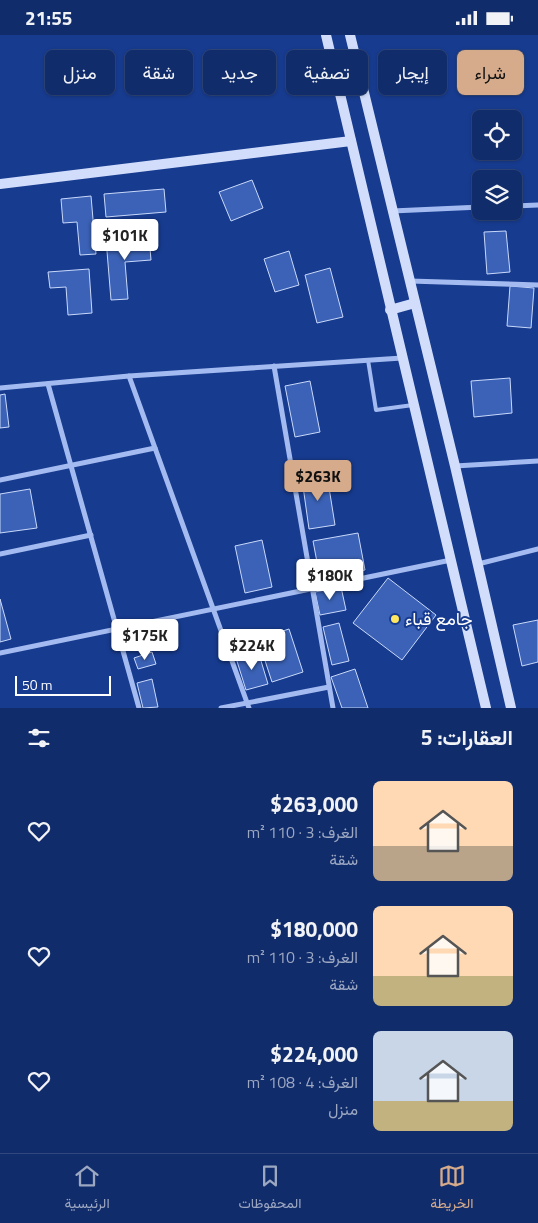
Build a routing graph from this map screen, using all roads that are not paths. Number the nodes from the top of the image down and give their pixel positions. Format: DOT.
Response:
graph roads {
  1 [pos="326,35"];
  2 [pos="350,35"];
  3 [pos="351,141"];
  4 [pos="0,184"];
  5 [pos="538,205"];
  6 [pos="522,206"];
  7 [pos="472,207"];
  8 [pos="392,211"];
  9 [pos="409,281"];
  10 [pos="538,285"];
  11 [pos="415,303"];
  12 [pos="390,310"];
  13 [pos="402,358"];
  14 [pos="368,360"];
  15 [pos="274,366"];
  16 [pos="129,376"];
  17 [pos="48,384"];
  18 [pos="0,388"];
  19 [pos="413,405"];
  20 [pos="155,448"];
  21 [pos="538,461"];
  22 [pos="455,465"];
  23 [pos="71,466"];
  24 [pos="0,480"];
  25 [pos="91,535"];
  26 [pos="538,549"];
  27 [pos="0,554"];
  28 [pos="450,560"];
  29 [pos="477,565"];
  30 [pos="312,589"];
  31 [pos="213,609"];
  32 [pos="117,629"];
  33 [pos="0,653"];
  34 [pos="330,687"];
  35 [pos="248,705"];
  36 [pos="139,708"];
  37 [pos="221,708"];
  38 [pos="333,708"];
  39 [pos="486,708"];
  40 [pos="511,708"];
  1 -- 3 [label="main road"];
  2 -- 8 [label="main road"];
  3 -- 4 [label="main road"];
  3 -- 12 [label="main road"];
  5 -- 6 [label="street"];
  7 -- 8 [label="street"];
  8 -- 9 [label="main road"];
  9 -- 10 [label="street"];
  9 -- 11 [label="main road"];
  11 -- 12 [label="main road"];
  11 -- 22 [label="main road"];
  12 -- 13 [label="main road"];
  13 -- 14 [label="street"];
  13 -- 19 [label="main road"];
  14 -- 15 [label="street"];
  14 -- 19 [label="lane"];
  15 -- 16 [label="street"];
  15 -- 30 [label="street"];
  16 -- 17 [label="street"];
  16 -- 20 [label="street"];
  17 -- 18 [label="street"];
  17 -- 23 [label="street"];
  19 -- 28 [label="main road"];
  20 -- 23 [label="street"];
  20 -- 31 [label="street"];
  21 -- 22 [label="street"];
  22 -- 29 [label="main road"];
  23 -- 24 [label="street"];
  23 -- 25 [label="street"];
  25 -- 27 [label="street"];
  25 -- 32 [label="street"];
  26 -- 29 [label="street"];
  28 -- 30 [label="street"];
  28 -- 39 [label="main road"];
  29 -- 40 [label="main road"];
  30 -- 31 [label="street"];
  30 -- 34 [label="street"];
  31 -- 32 [label="street"];
  31 -- 35 [label="street"];
  32 -- 33 [label="street"];
  32 -- 36 [label="street"];
  34 -- 35 [label="street"];
  34 -- 38 [label="street"];
  35 -- 37 [label="street"];
}
